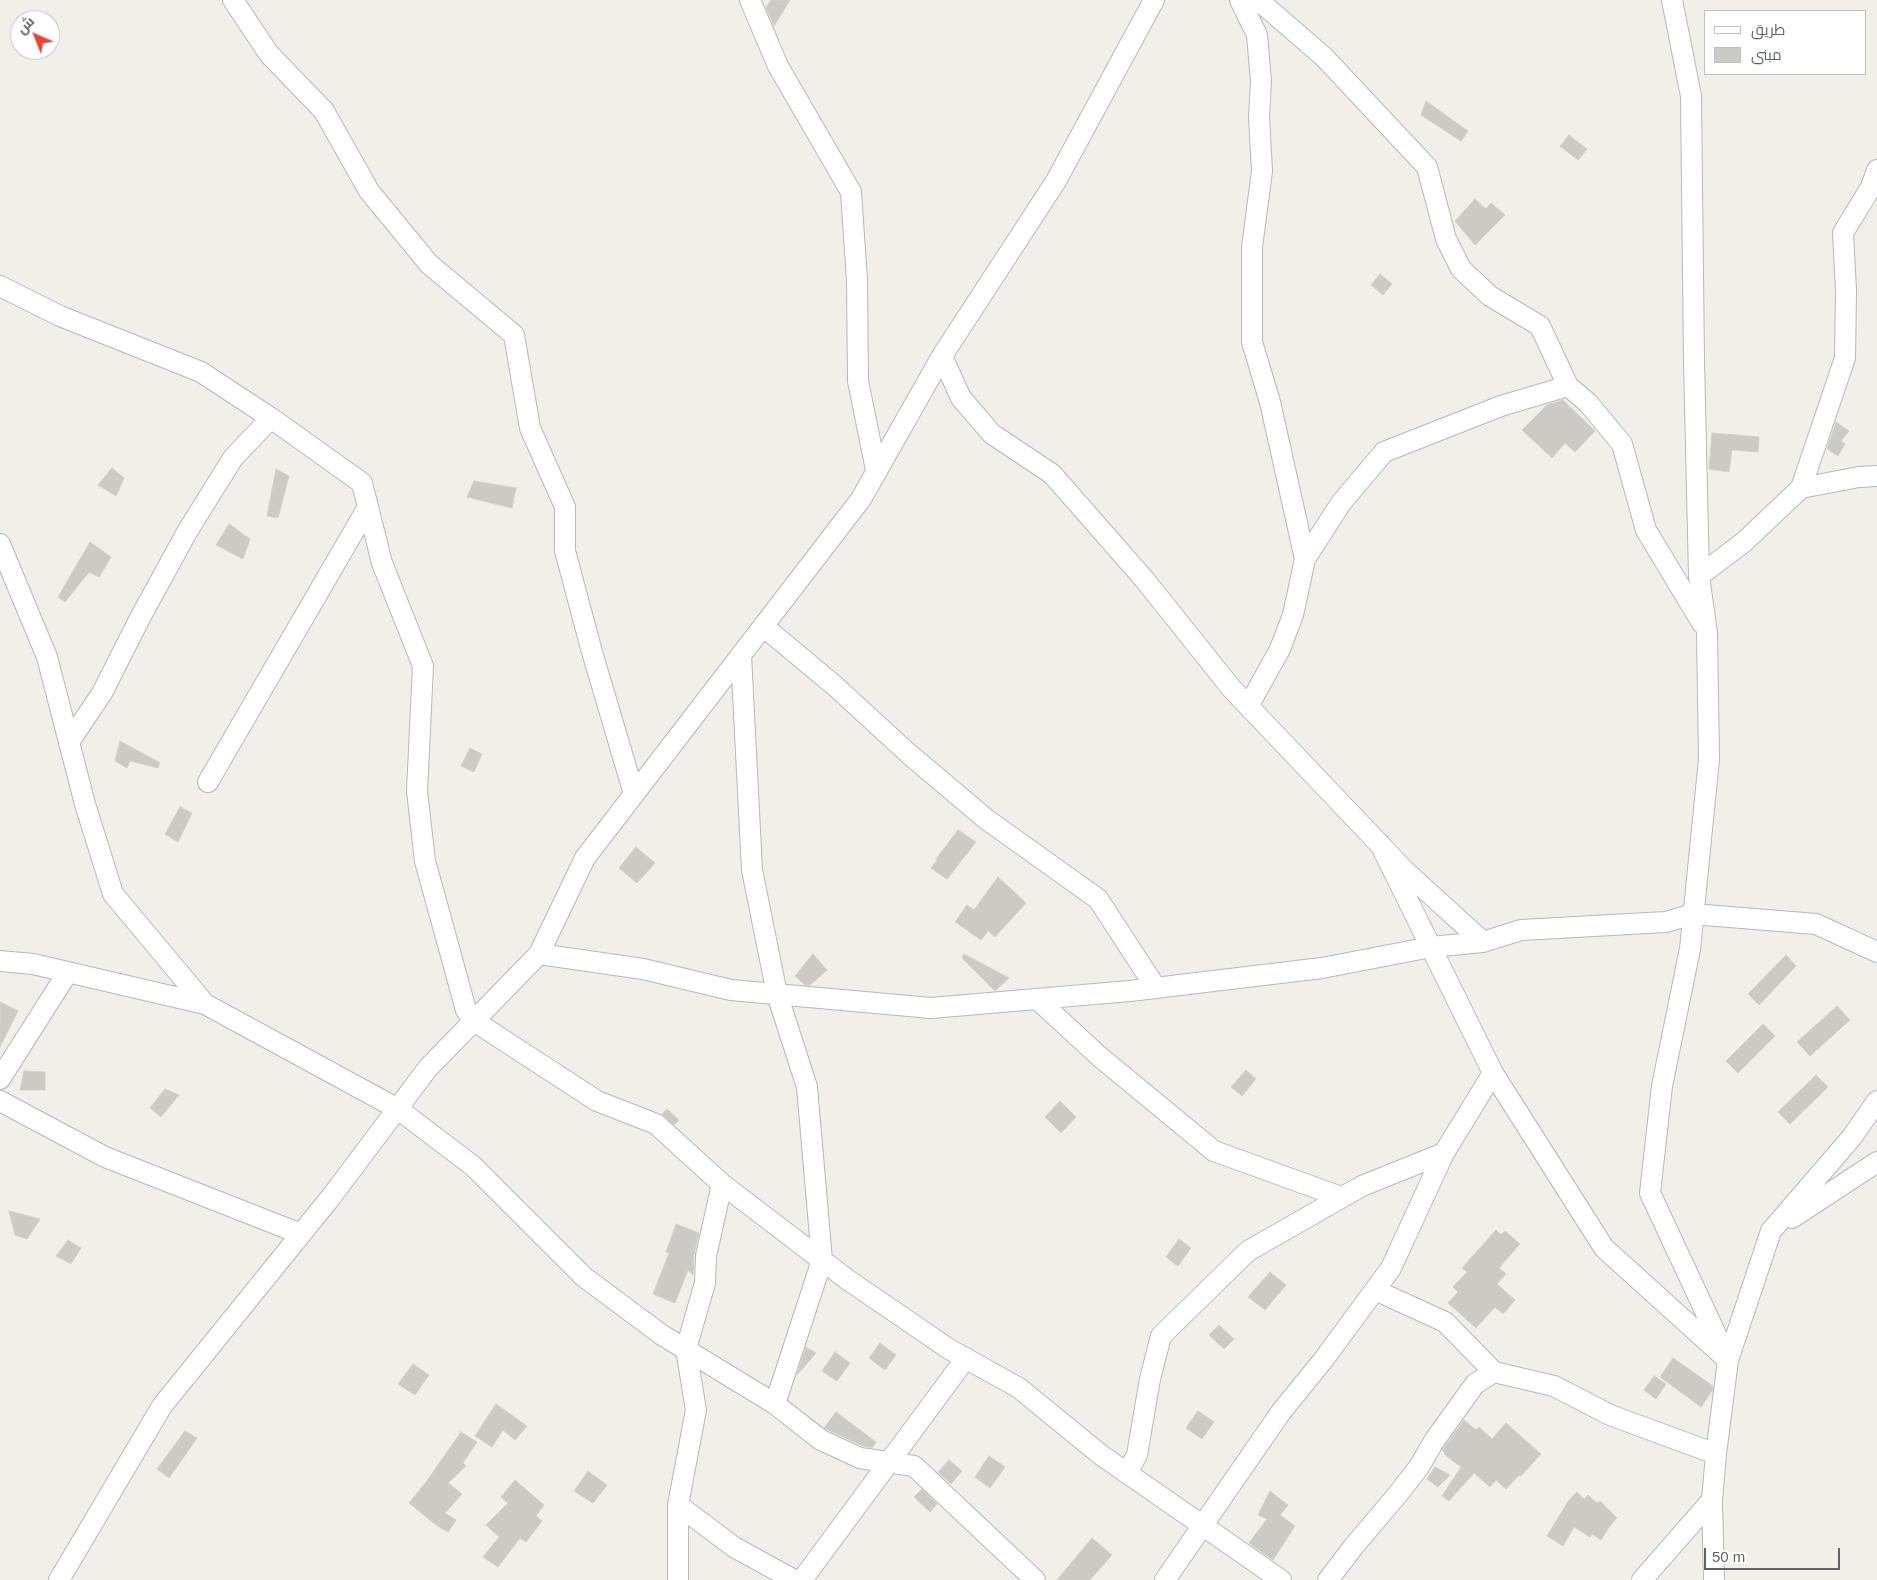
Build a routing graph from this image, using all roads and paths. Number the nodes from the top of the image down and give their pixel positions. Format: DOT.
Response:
graph roads {
  1 [pos="233,0"];
  2 [pos="750,0"];
  3 [pos="1154,0"];
  4 [pos="1240,0"];
  5 [pos="1258,0"];
  6 [pos="1672,0"];
  7 [pos="1877,170"];
  8 [pos="0,286"];
  9 [pos="942,356"];
  10 [pos="1568,386"];
  11 [pos="271,418"];
  12 [pos="876,470"];
  13 [pos="1877,476"];
  14 [pos="1801,488"];
  15 [pos="368,506"];
  16 [pos="0,544"];
  17 [pos="1305,559"];
  18 [pos="1699,576"];
  19 [pos="763,626"];
  20 [pos="1707,633"];
  21 [pos="741,655"];
  22 [pos="1248,704"];
  23 [pos="69,742"];
  24 [pos="208,782"];
  25 [pos="634,794"];
  26 [pos="1380,844"];
  27 [pos="1693,914"];
  28 [pos="1482,942"];
  29 [pos="1431,947"];
  30 [pos="1877,952"];
  31 [pos="539,954"];
  32 [pos="0,961"];
  33 [pos="68,972"];
  34 [pos="1156,988"];
  35 [pos="777,994"];
  36 [pos="1037,999"];
  37 [pos="205,1004"];
  38 [pos="474,1021"];
  39 [pos="1493,1073"];
  40 [pos="0,1079"];
  41 [pos="0,1101"];
  42 [pos="1877,1101"];
  43 [pos="398,1109"];
  44 [pos="1444,1153"];
  45 [pos="1877,1162"];
  46 [pos="722,1184"];
  47 [pos="1341,1198"];
  48 [pos="1771,1231"];
  49 [pos="300,1234"];
  50 [pos="822,1260"];
  51 [pos="1375,1290"];
  52 [pos="686,1349"];
  53 [pos="966,1358"];
  54 [pos="1728,1360"];
  55 [pos="1494,1372"];
  56 [pos="775,1404"];
  57 [pos="1716,1454"];
  58 [pos="889,1462"];
  59 [pos="1127,1473"];
  60 [pos="1712,1500"];
  61 [pos="678,1505"];
  62 [pos="1202,1525"];
  63 [pos="59,1580"];
  64 [pos="678,1580"];
  65 [pos="794,1580"];
  66 [pos="802,1580"];
  67 [pos="1035,1580"];
  68 [pos="1165,1580"];
  69 [pos="1281,1580"];
  70 [pos="1328,1580"];
  71 [pos="1642,1580"];
  72 [pos="1714,1580"];
  1 -- 25 [label="street"];
  2 -- 12 [label="street"];
  3 -- 9 [label="street"];
  4 -- 17 [label="street"];
  5 -- 10 [label="street"];
  6 -- 18 [label="street"];
  7 -- 14 [label="street"];
  8 -- 11 [label="street"];
  9 -- 12 [label="street"];
  9 -- 22 [label="street"];
  10 -- 17 [label="street"];
  10 -- 20 [label="street"];
  11 -- 15 [label="street"];
  11 -- 23 [label="street"];
  12 -- 19 [label="street"];
  13 -- 14 [label="street"];
  14 -- 18 [label="street"];
  15 -- 24 [label="street"];
  15 -- 38 [label="street"];
  16 -- 23 [label="street"];
  17 -- 22 [label="street"];
  18 -- 20 [label="street"];
  19 -- 21 [label="street"];
  19 -- 34 [label="street"];
  20 -- 27 [label="street"];
  21 -- 25 [label="street"];
  21 -- 35 [label="street"];
  22 -- 26 [label="street"];
  23 -- 37 [label="street"];
  25 -- 31 [label="street"];
  26 -- 28 [label="street"];
  26 -- 29 [label="street"];
  27 -- 28 [label="street"];
  27 -- 30 [label="street"];
  27 -- 54 [label="street"];
  28 -- 29 [label="street"];
  29 -- 34 [label="street"];
  29 -- 39 [label="street"];
  31 -- 35 [label="street"];
  31 -- 38 [label="street"];
  32 -- 33 [label="street"];
  33 -- 37 [label="street"];
  33 -- 40 [label="street"];
  34 -- 36 [label="street"];
  35 -- 36 [label="street"];
  35 -- 50 [label="street"];
  36 -- 47 [label="street"];
  37 -- 43 [label="street"];
  38 -- 43 [label="street"];
  38 -- 46 [label="street"];
  39 -- 44 [label="street"];
  39 -- 54 [label="street"];
  41 -- 49 [label="street"];
  42 -- 48 [label="street"];
  43 -- 49 [label="street"];
  43 -- 52 [label="street"];
  44 -- 47 [label="street"];
  44 -- 51 [label="street"];
  45 -- 48 [label="street"];
  46 -- 50 [label="street"];
  46 -- 52 [label="street"];
  47 -- 59 [label="street"];
  48 -- 54 [label="street"];
  49 -- 63 [label="street"];
  50 -- 53 [label="street"];
  50 -- 56 [label="street"];
  51 -- 55 [label="street"];
  51 -- 62 [label="street"];
  52 -- 56 [label="street"];
  52 -- 61 [label="street"];
  53 -- 58 [label="street"];
  53 -- 59 [label="street"];
  54 -- 57 [label="street"];
  55 -- 57 [label="street"];
  55 -- 70 [label="street"];
  56 -- 58 [label="street"];
  57 -- 60 [label="street"];
  58 -- 66 [label="street"];
  58 -- 67 [label="street"];
  59 -- 62 [label="street"];
  60 -- 71 [label="street"];
  60 -- 72 [label="street"];
  61 -- 64 [label="street"];
  61 -- 65 [label="street"];
  62 -- 68 [label="street"];
  62 -- 69 [label="street"];
}
